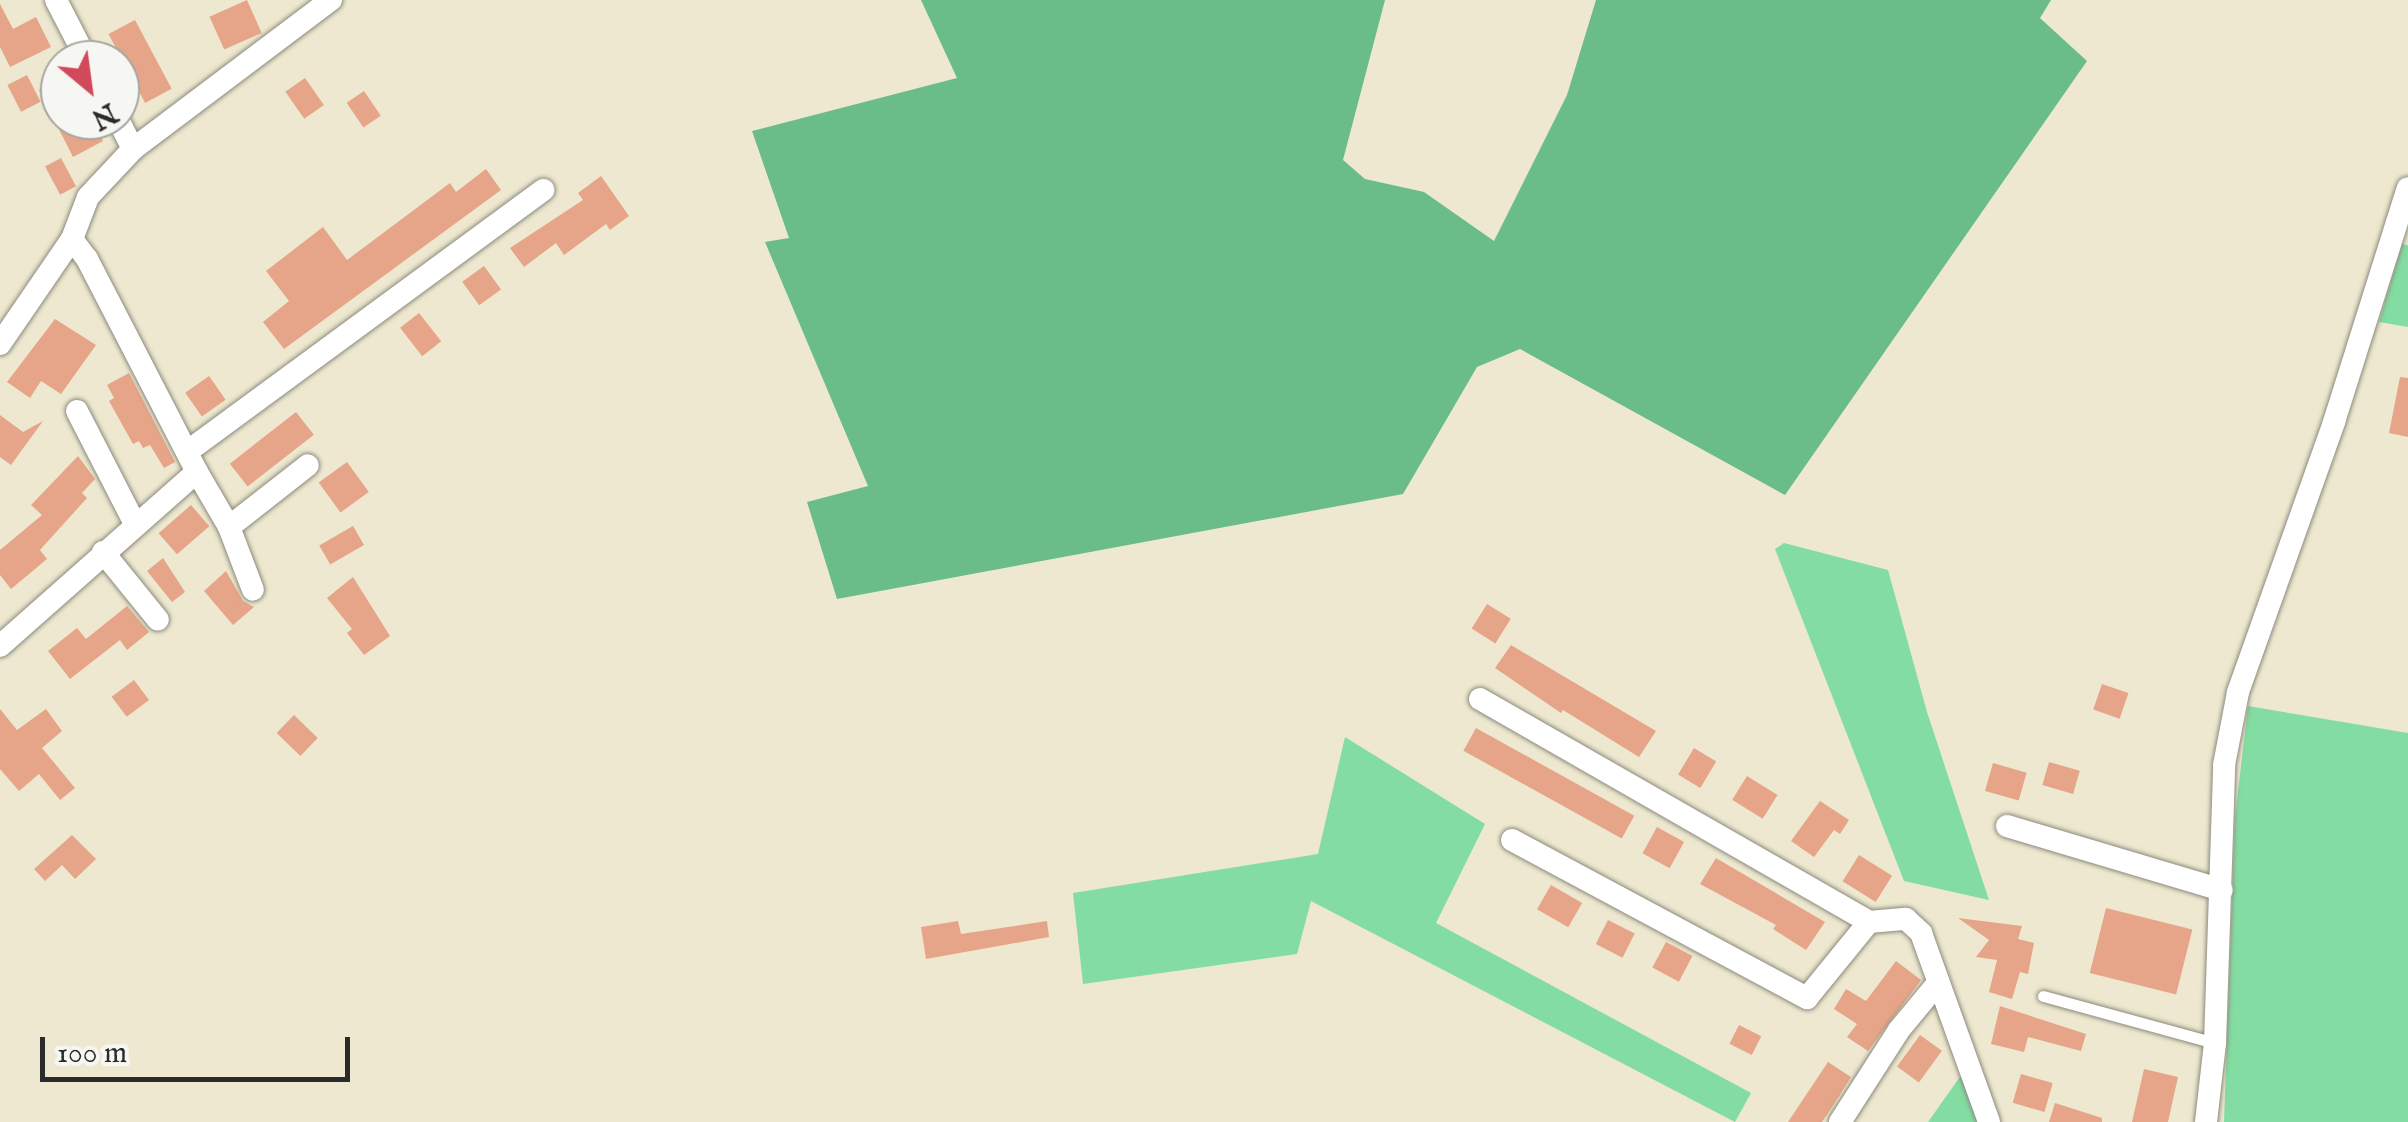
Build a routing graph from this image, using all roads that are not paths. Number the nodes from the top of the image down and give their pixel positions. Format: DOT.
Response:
graph roads {
  1 [pos="56,0"];
  2 [pos="330,0"];
  3 [pos="77,40"];
  4 [pos="129,140"];
  5 [pos="134,149"];
  6 [pos="2408,188"];
  7 [pos="543,190"];
  8 [pos="72,239"];
  9 [pos="0,344"];
  10 [pos="78,410"];
  11 [pos="192,462"];
  12 [pos="308,465"];
  13 [pos="135,524"];
  14 [pos="229,527"];
  15 [pos="104,552"];
  16 [pos="253,590"];
  17 [pos="158,620"];
  18 [pos="0,646"];
  19 [pos="1480,698"];
  20 [pos="2007,826"];
  21 [pos="1512,840"];
  22 [pos="2222,890"];
  23 [pos="1868,922"];
  24 [pos="1937,984"];
  25 [pos="2043,996"];
  26 [pos="2215,1043"];
  27 [pos="1840,1122"];
  28 [pos="1990,1122"];
  29 [pos="2206,1122"];
  1 -- 3 [label="street"];
  2 -- 5 [label="street"];
  4 -- 5 [label="street"];
  5 -- 8 [label="street"];
  6 -- 22 [label="street"];
  7 -- 11 [label="street"];
  8 -- 9 [label="street"];
  8 -- 11 [label="street"];
  10 -- 13 [label="street"];
  11 -- 13 [label="street"];
  11 -- 14 [label="street"];
  12 -- 14 [label="street"];
  13 -- 15 [label="street"];
  14 -- 16 [label="street"];
  15 -- 17 [label="street"];
  15 -- 18 [label="street"];
  19 -- 23 [label="street"];
  20 -- 22 [label="street"];
  21 -- 23 [label="street"];
  22 -- 26 [label="street"];
  23 -- 24 [label="street"];
  24 -- 27 [label="street"];
  24 -- 28 [label="street"];
  25 -- 26 [label="lane"];
  26 -- 29 [label="street"];
}
